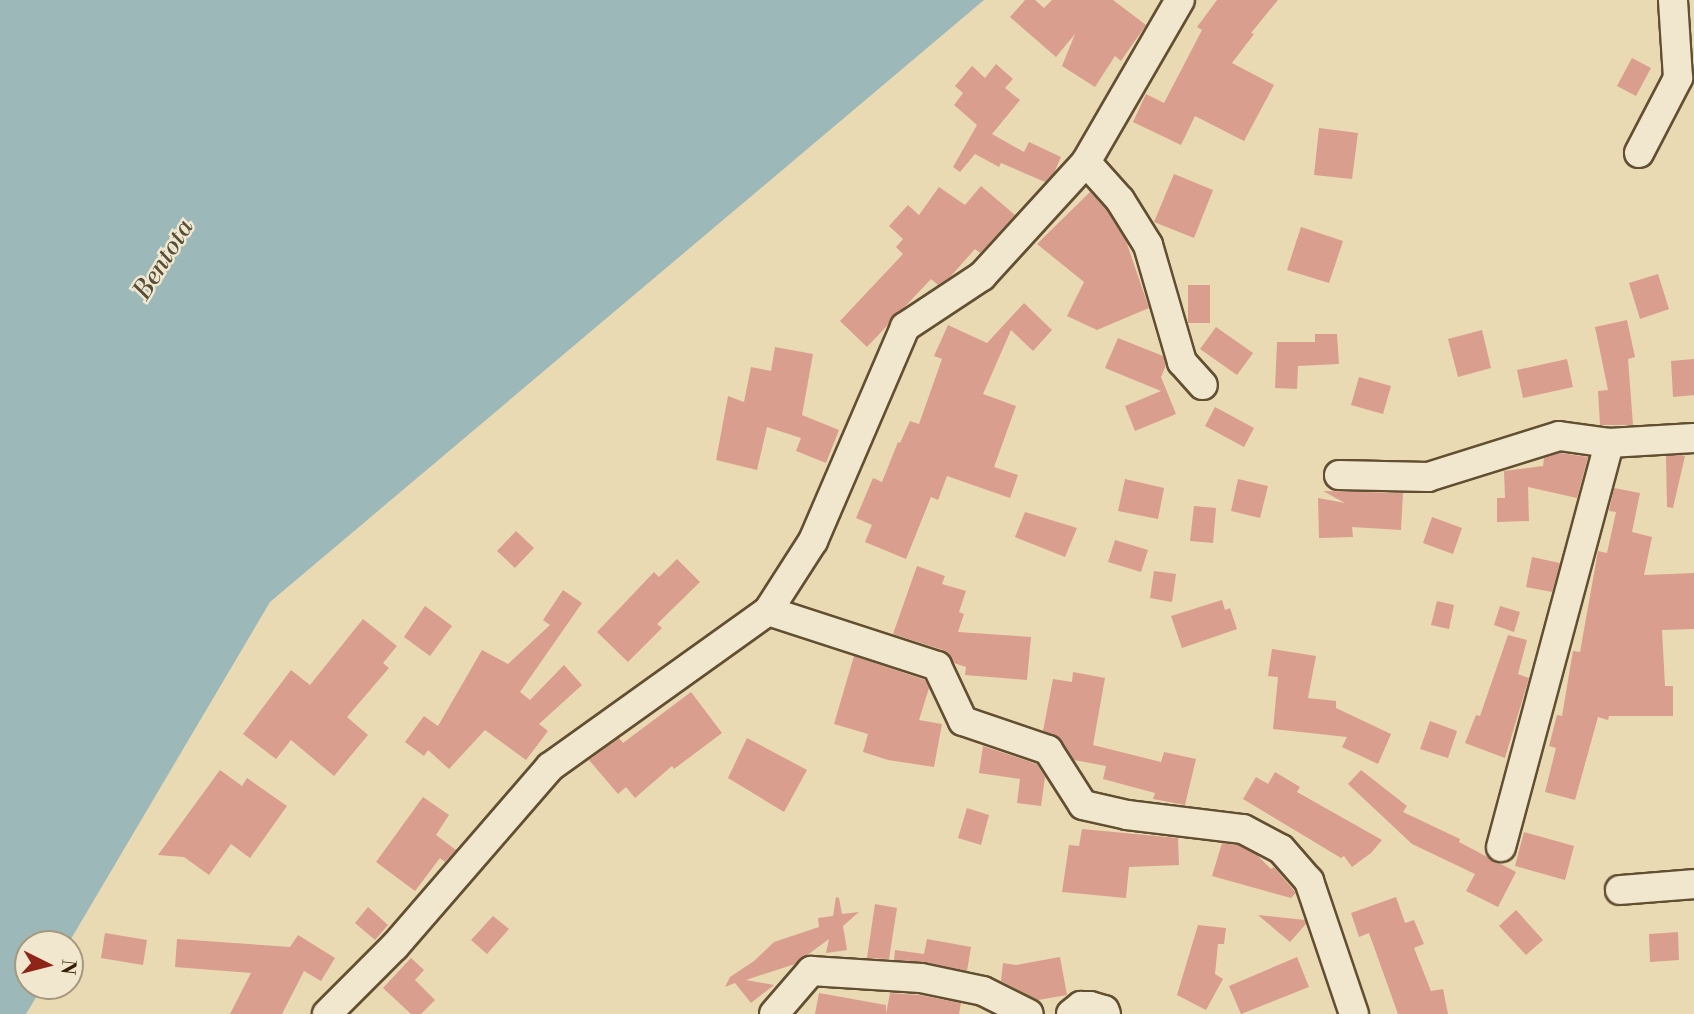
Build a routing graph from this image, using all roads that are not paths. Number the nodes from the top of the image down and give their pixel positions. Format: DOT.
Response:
graph roads {
  1 [pos="1180,0"];
  2 [pos="1673,0"];
  3 [pos="1639,153"];
  4 [pos="1086,162"];
  5 [pos="1203,385"];
  6 [pos="1694,438"];
  7 [pos="1609,443"];
  8 [pos="1339,475"];
  9 [pos="768,611"];
  10 [pos="1501,847"];
  11 [pos="1694,884"];
  12 [pos="1620,890"];
  13 [pos="327,1014"];
  14 [pos="774,1014"];
  15 [pos="1029,1014"];
  16 [pos="1071,1014"];
  17 [pos="1106,1014"];
  18 [pos="1354,1014"];
  1 -- 4 [label="street"];
  2 -- 3 [label="street"];
  4 -- 5 [label="street"];
  4 -- 9 [label="street"];
  6 -- 7 [label="street"];
  7 -- 8 [label="street"];
  7 -- 10 [label="street"];
  9 -- 13 [label="street"];
  9 -- 18 [label="street"];
  11 -- 12 [label="street"];
  14 -- 15 [label="street"];
  16 -- 17 [label="street"];
}
